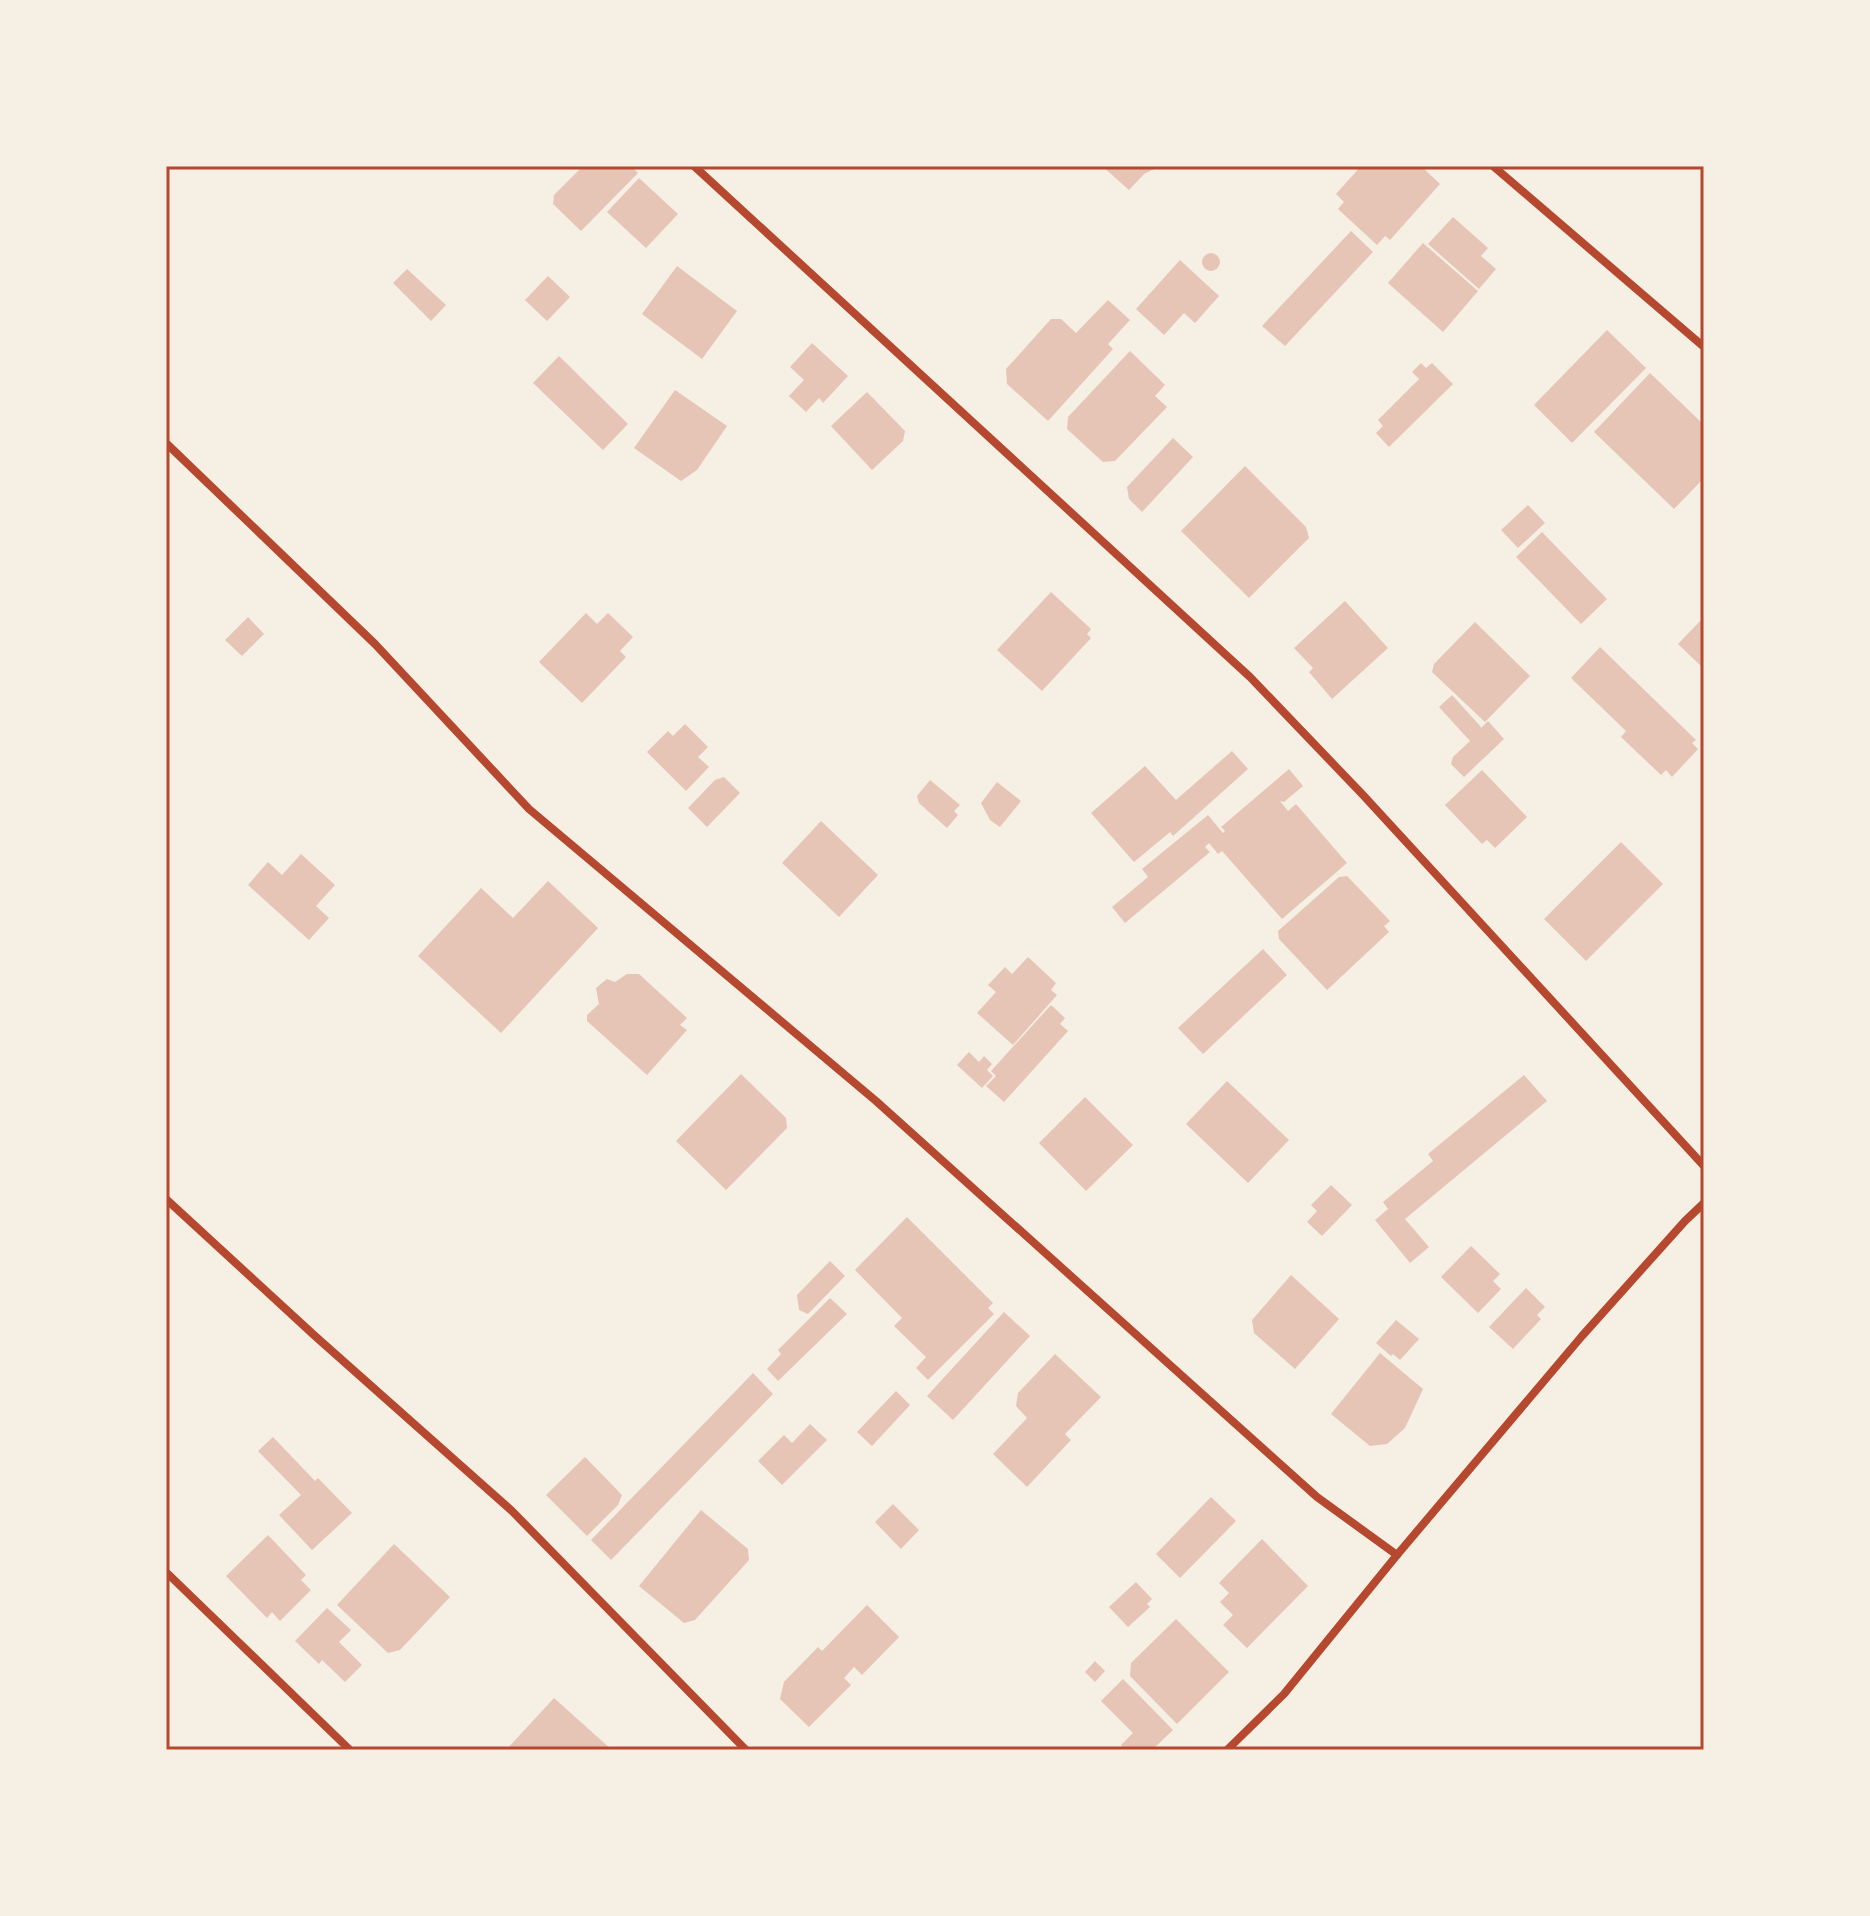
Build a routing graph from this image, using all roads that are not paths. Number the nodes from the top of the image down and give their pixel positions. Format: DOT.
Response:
graph roads {
  1 [pos="694,166"];
  2 [pos="1493,166"];
  3 [pos="1704,347"];
  4 [pos="166,443"];
  5 [pos="1704,1166"];
  6 [pos="166,1199"];
  7 [pos="1704,1203"];
  8 [pos="1397,1555"];
  9 [pos="166,1572"];
  10 [pos="350,1750"];
  11 [pos="746,1750"];
  12 [pos="1227,1750"];
  1 -- 5 [label="street"];
  2 -- 3 [label="street"];
  4 -- 8 [label="street"];
  6 -- 11 [label="street"];
  7 -- 8 [label="street"];
  8 -- 12 [label="street"];
  9 -- 10 [label="street"];
}
